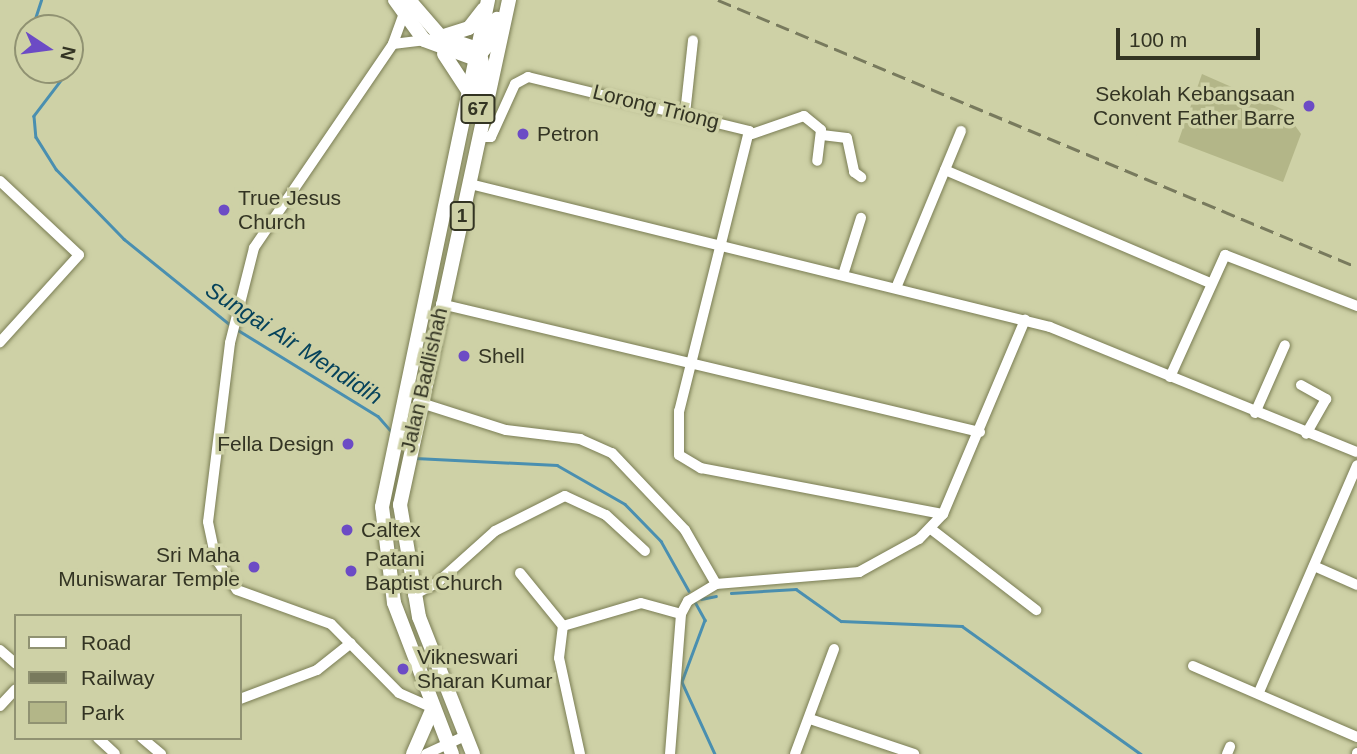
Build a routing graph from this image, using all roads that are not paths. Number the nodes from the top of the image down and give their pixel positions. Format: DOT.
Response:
graph roads {
  1 [pos="395,0"];
  2 [pos="409,0"];
  3 [pos="509,0"];
  4 [pos="492,1"];
  5 [pos="403,16"];
  6 [pos="424,40"];
  7 [pos="693,40"];
  8 [pos="393,44"];
  9 [pos="441,44"];
  10 [pos="478,54"];
  11 [pos="470,94"];
  12 [pos="685,114"];
  13 [pos="961,131"];
  14 [pos="752,134"];
  15 [pos="822,135"];
  16 [pos="481,137"];
  17 [pos="817,161"];
  18 [pos="475,162"];
  19 [pos="945,170"];
  20 [pos="861,177"];
  21 [pos="0,181"];
  22 [pos="470,184"];
  23 [pos="861,218"];
  24 [pos="723,245"];
  25 [pos="843,275"];
  26 [pos="1208,282"];
  27 [pos="896,288"];
  28 [pos="441,303"];
  29 [pos="1357,306"];
  30 [pos="1025,320"];
  31 [pos="0,342"];
  32 [pos="1285,345"];
  33 [pos="693,361"];
  34 [pos="1170,377"];
  35 [pos="1301,384"];
  36 [pos="418,402"];
  37 [pos="1255,413"];
  38 [pos="980,432"];
  39 [pos="1306,434"];
  40 [pos="1357,452"];
  41 [pos="1357,465"];
  42 [pos="943,514"];
  43 [pos="931,529"];
  44 [pos="645,551"];
  45 [pos="1314,566"];
  46 [pos="520,573"];
  47 [pos="716,584"];
  48 [pos="1357,585"];
  49 [pos="413,595"];
  50 [pos="1036,610"];
  51 [pos="681,614"];
  52 [pos="563,626"];
  53 [pos="351,643"];
  54 [pos="834,649"];
  55 [pos="0,650"];
  56 [pos="14,662"];
  57 [pos="1193,666"];
  58 [pos="14,691"];
  59 [pos="1259,692"];
  60 [pos="242,698"];
  61 [pos="0,706"];
  62 [pos="433,708"];
  63 [pos="810,719"];
  64 [pos="466,736"];
  65 [pos="1357,737"];
  66 [pos="100,740"];
  67 [pos="144,740"];
  68 [pos="450,749"];
  69 [pos="115,754"];
  70 [pos="161,754"];
  71 [pos="413,754"];
  72 [pos="426,754"];
  73 [pos="473,754"];
  74 [pos="580,754"];
  75 [pos="670,754"];
  76 [pos="795,754"];
  77 [pos="914,754"];
  1 -- 5 [label="main road"];
  2 -- 9 [label="main road"];
  3 -- 16 [label="main road, Jalan Badlishah / 1"];
  4 -- 9 [label="main road"];
  4 -- 10 [label="main road, 67"];
  5 -- 6 [label="main road"];
  5 -- 8 [label="street"];
  6 -- 8 [label="street"];
  6 -- 9 [label="main road"];
  7 -- 12 [label="street"];
  8 -- 53 [label="street"];
  9 -- 10 [label="main road"];
  9 -- 11 [label="main road"];
  10 -- 11 [label="main road, Jalan Badlishah / 1"];
  10 -- 18 [label="main road, 67"];
  11 -- 62 [label="main road, Jalan Badlishah / 1"];
  12 -- 14 [label="street, Lorong Triong"];
  12 -- 16 [label="street, Lorong Triong"];
  13 -- 19 [label="street"];
  14 -- 15 [label="street"];
  14 -- 24 [label="street"];
  15 -- 17 [label="street"];
  15 -- 20 [label="street"];
  16 -- 18 [label="main road, Jalan Badlishah / 1"];
  18 -- 22 [label="main road, Jalan Badlishah / 1"];
  19 -- 26 [label="street"];
  19 -- 27 [label="street"];
  21 -- 31 [label="street"];
  22 -- 24 [label="street"];
  22 -- 28 [label="main road, Jalan Badlishah / 1"];
  23 -- 25 [label="street"];
  24 -- 25 [label="street"];
  24 -- 33 [label="street"];
  25 -- 27 [label="street"];
  26 -- 29 [label="street"];
  26 -- 34 [label="street"];
  27 -- 30 [label="street"];
  28 -- 33 [label="street"];
  28 -- 36 [label="main road, Jalan Badlishah / 1"];
  30 -- 34 [label="street"];
  30 -- 38 [label="street"];
  32 -- 37 [label="street"];
  33 -- 38 [label="street"];
  33 -- 42 [label="street"];
  34 -- 37 [label="street"];
  35 -- 39 [label="street"];
  36 -- 47 [label="street"];
  36 -- 49 [label="main road, Jalan Badlishah / 1"];
  37 -- 39 [label="street"];
  38 -- 42 [label="street"];
  39 -- 40 [label="street"];
  41 -- 45 [label="street"];
  42 -- 43 [label="street"];
  43 -- 47 [label="street"];
  43 -- 50 [label="street"];
  44 -- 49 [label="street"];
  45 -- 48 [label="street"];
  45 -- 59 [label="street"];
  46 -- 52 [label="street"];
  47 -- 51 [label="street"];
  49 -- 64 [label="main road, Jalan Badlishah / 1"];
  51 -- 52 [label="street"];
  51 -- 75 [label="street"];
  52 -- 74 [label="street"];
  53 -- 60 [label="street"];
  53 -- 62 [label="street"];
  54 -- 63 [label="street"];
  55 -- 56 [label="street"];
  57 -- 59 [label="street"];
  58 -- 61 [label="street"];
  59 -- 65 [label="street"];
  62 -- 68 [label="main road, Jalan Badlishah / 1"];
  62 -- 71 [label="main road"];
  63 -- 76 [label="street"];
  63 -- 77 [label="street"];
  64 -- 68 [label="street"];
  64 -- 73 [label="main road, Jalan Badlishah / 1"];
  66 -- 69 [label="street"];
  67 -- 70 [label="street"];
  68 -- 72 [label="street"];
}
